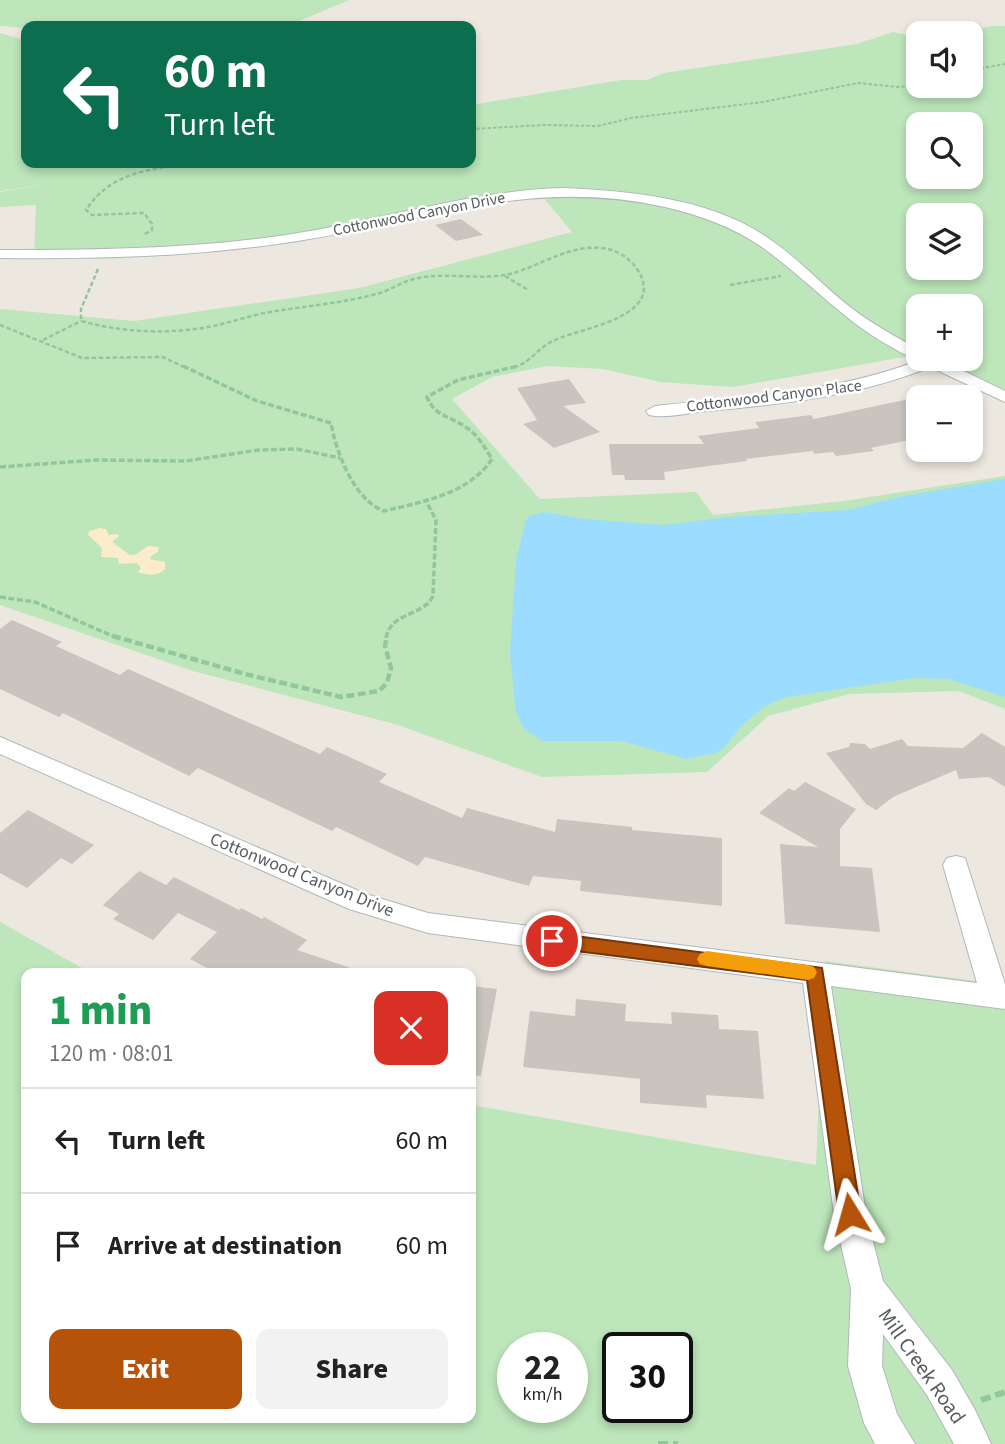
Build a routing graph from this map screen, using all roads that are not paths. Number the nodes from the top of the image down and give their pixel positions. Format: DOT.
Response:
graph roads {
  1 [pos="0,254"];
  2 [pos="906,348"];
  3 [pos="906,368"];
  4 [pos="952,371"];
  5 [pos="1005,397"];
  6 [pos="655,411"];
  7 [pos="0,745"];
  8 [pos="956,865"];
  9 [pos="815,974"];
  10 [pos="1000,998"];
  11 [pos="868,1290"];
  12 [pos="897,1444"];
  13 [pos="973,1444"];
  1 -- 2 [label="street, Cottonwood Canyon Drive"];
  3 -- 6 [label="street, Cottonwood Canyon Place"];
  4 -- 5 [label="street, Cottonwood Canyon Drive"];
  7 -- 9 [label="street, Cottonwood Canyon Drive"];
  8 -- 10 [label="street, Cottonwood Canyon Drive"];
  9 -- 10 [label="street, Cottonwood Canyon Drive"];
  9 -- 11 [label="street, Mill Creek Road"];
  11 -- 12 [label="street, Mill Creek Road"];
  11 -- 13 [label="street, Mill Creek Road"];
}
